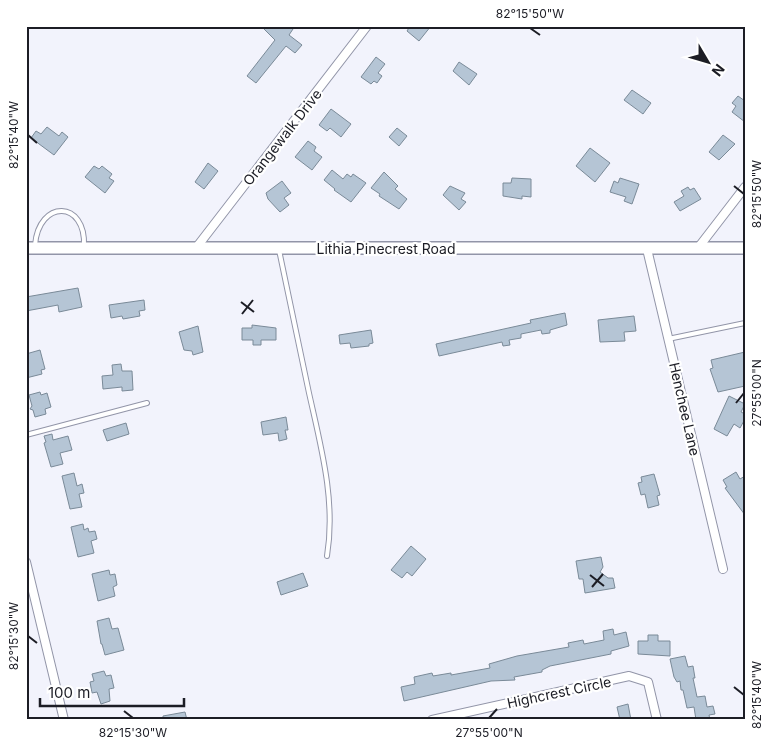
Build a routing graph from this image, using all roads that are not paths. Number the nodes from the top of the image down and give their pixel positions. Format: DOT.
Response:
graph roads {
  1 [pos="367,26"];
  2 [pos="745,186"];
  3 [pos="30,248"];
  4 [pos="84,248"];
  5 [pos="196,248"];
  6 [pos="279,248"];
  7 [pos="698,248"];
  8 [pos="745,248"];
  9 [pos="647,249"];
  10 [pos="745,323"];
  11 [pos="668,339"];
  12 [pos="147,403"];
  13 [pos="26,435"];
  14 [pos="327,556"];
  15 [pos="26,562"];
  16 [pos="723,569"];
  17 [pos="62,719"];
  18 [pos="432,720"];
  19 [pos="657,720"];
  1 -- 5 [label="street, Orangewalk Drive"];
  2 -- 7 [label="street"];
  3 -- 4 [label="main road, Lithia Pinecrest Road"];
  3 -- 4 [label="lane"];
  4 -- 5 [label="main road, Lithia Pinecrest Road"];
  5 -- 6 [label="main road, Lithia Pinecrest Road"];
  6 -- 9 [label="main road, Lithia Pinecrest Road"];
  6 -- 14 [label="lane"];
  7 -- 8 [label="main road, Lithia Pinecrest Road"];
  7 -- 9 [label="main road, Lithia Pinecrest Road"];
  9 -- 11 [label="street, Henchee Lane"];
  10 -- 11 [label="lane"];
  11 -- 16 [label="street, Henchee Lane"];
  12 -- 13 [label="lane"];
  15 -- 17 [label="street"];
  18 -- 19 [label="street, Highcrest Circle"];
}
